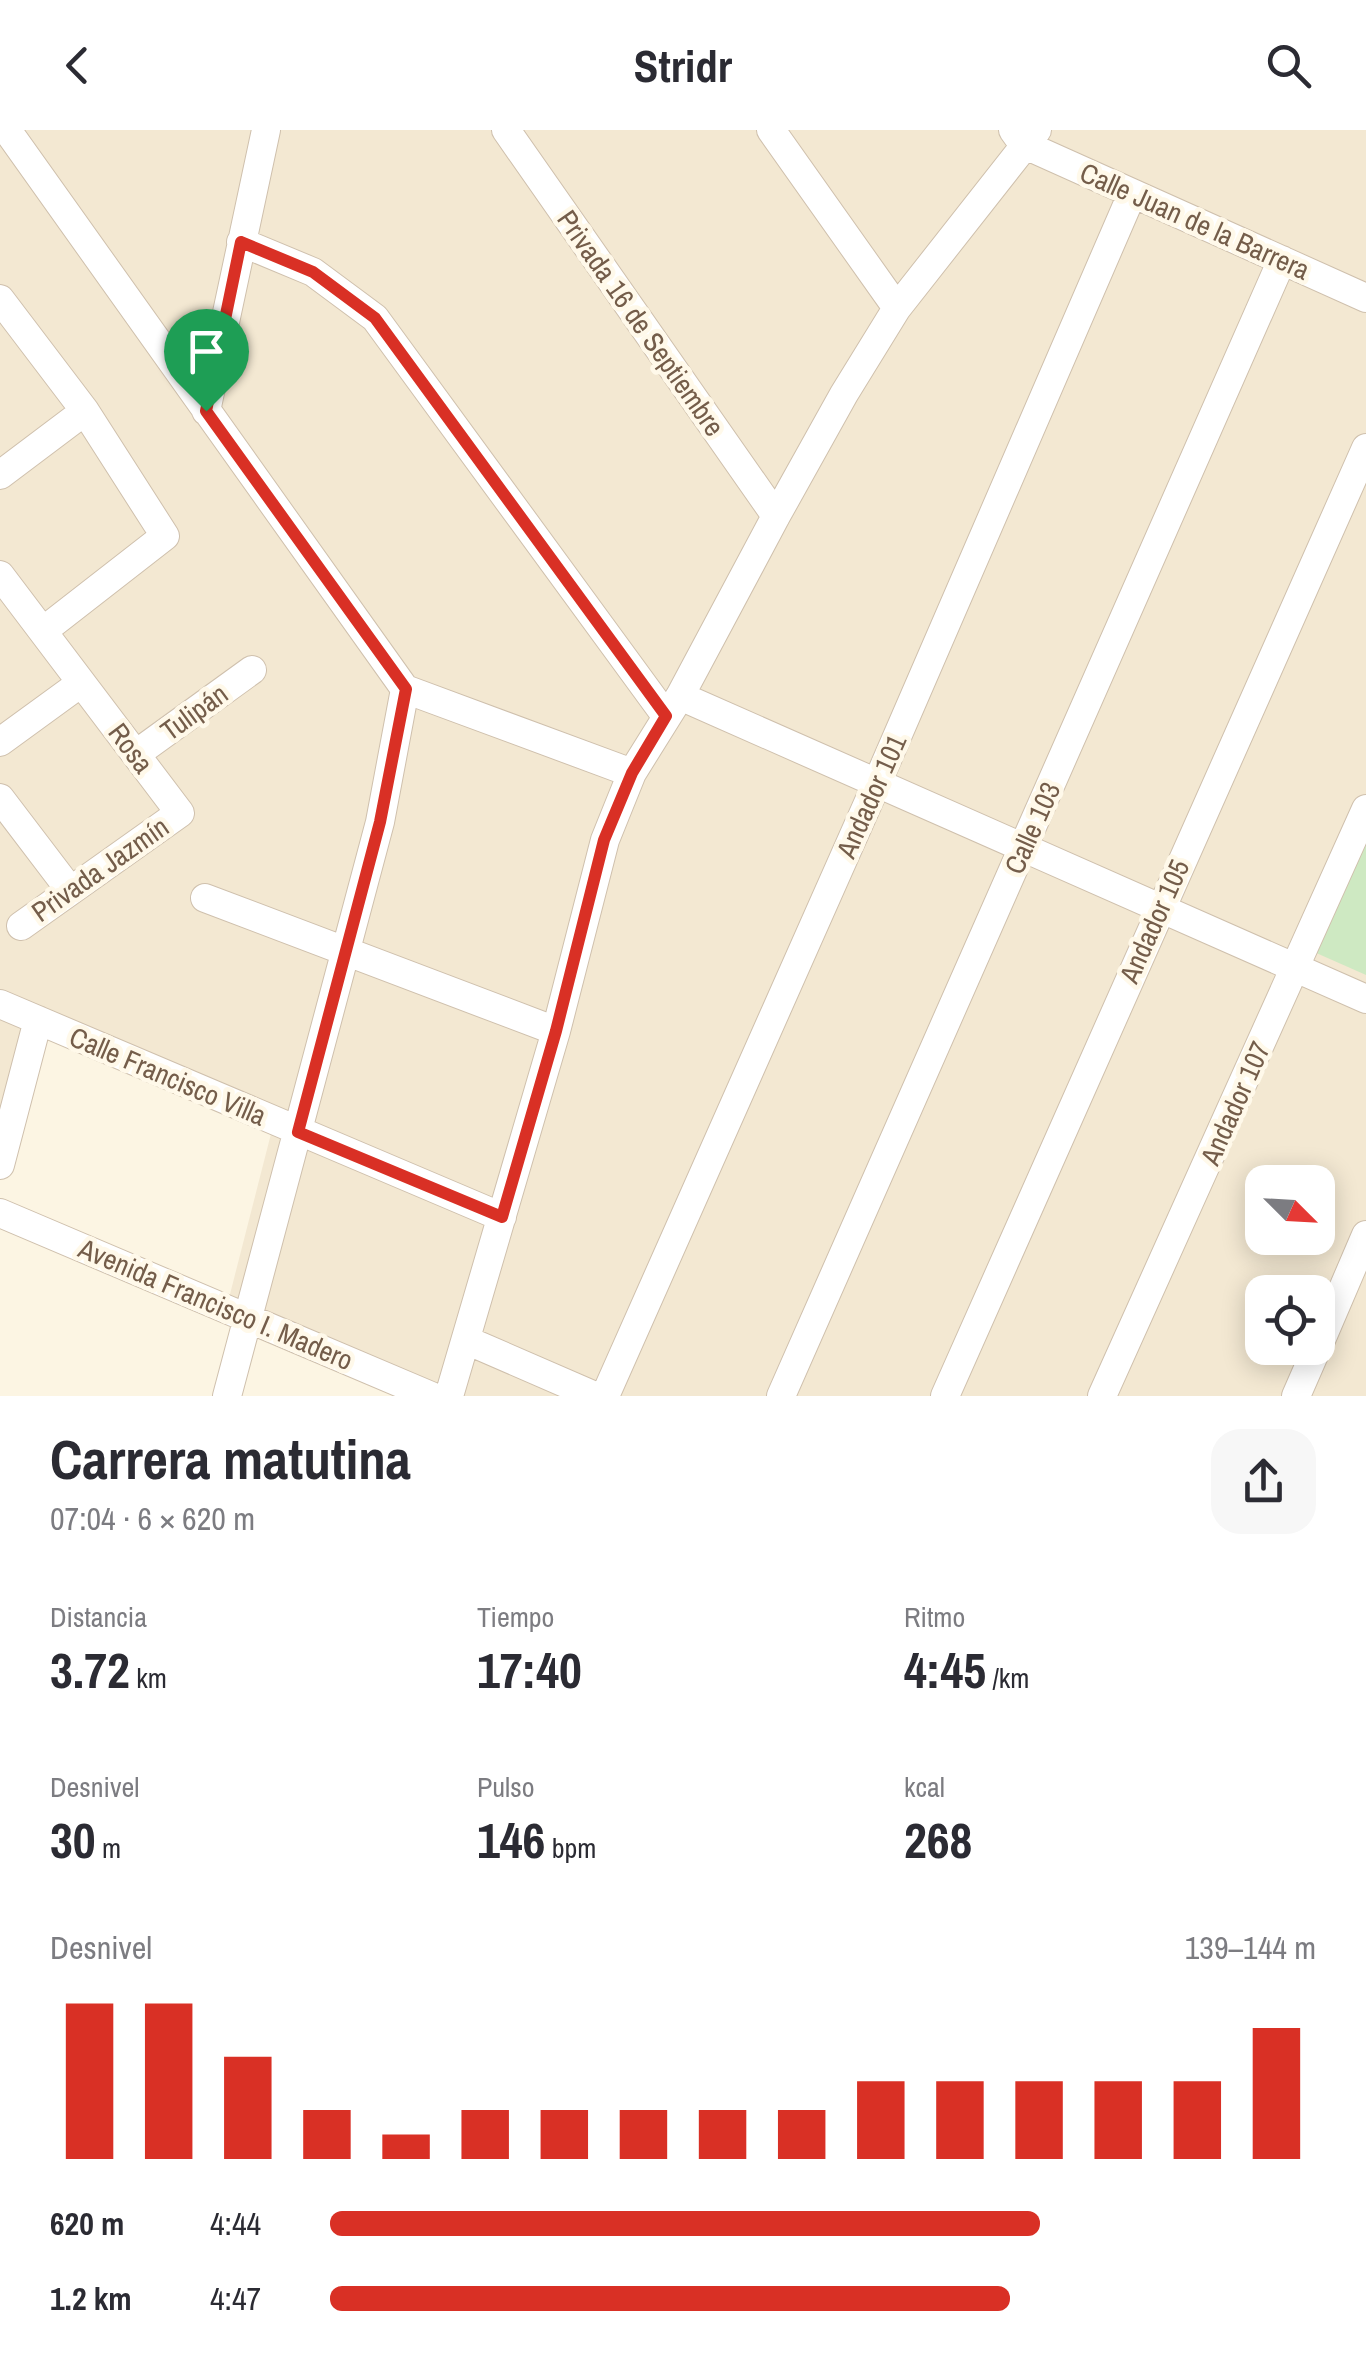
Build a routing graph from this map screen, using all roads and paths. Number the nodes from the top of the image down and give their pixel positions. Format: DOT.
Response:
graph roads {
  1 [pos="7,130"];
  2 [pos="266,130"];
  3 [pos="506,130"];
  4 [pos="771,130"];
  5 [pos="1024,135"];
  6 [pos="1132,194"];
  7 [pos="241,242"];
  8 [pos="1282,260"];
  9 [pos="1366,298"];
  10 [pos="0,299"];
  11 [pos="897,308"];
  12 [pos="85,411"];
  13 [pos="206,411"];
  14 [pos="1366,448"];
  15 [pos="0,475"];
  16 [pos="776,516"];
  17 [pos="0,576"];
  18 [pos="44,631"];
  19 [pos="252,670"];
  20 [pos="81,683"];
  21 [pos="406,689"];
  22 [pos="673,706"];
  23 [pos="0,742"];
  24 [pos="136,754"];
  25 [pos="632,773"];
  26 [pos="877,783"];
  27 [pos="0,798"];
  28 [pos="1366,810"];
  29 [pos="180,813"];
  30 [pos="1023,848"];
  31 [pos="70,890"];
  32 [pos="206,898"];
  33 [pos="1160,908"];
  34 [pos="21,926"];
  35 [pos="346,950"];
  36 [pos="1296,968"];
  37 [pos="1366,1000"];
  38 [pos="0,1004"];
  39 [pos="38,1020"];
  40 [pos="556,1031"];
  41 [pos="298,1132"];
  42 [pos="0,1165"];
  43 [pos="0,1214"];
  44 [pos="502,1217"];
  45 [pos="1366,1235"];
  46 [pos="1335,1306"];
  47 [pos="248,1318"];
  48 [pos="466,1340"];
  49 [pos="1309,1365"];
  50 [pos="226,1396"];
  51 [pos="432,1396"];
  52 [pos="449,1396"];
  53 [pos="595,1396"];
  54 [pos="605,1396"];
  55 [pos="781,1396"];
  56 [pos="945,1396"];
  57 [pos="1102,1396"];
  58 [pos="1296,1396"];
  1 -- 13 [label="street"];
  2 -- 7 [label="street"];
  3 -- 16 [label="street, Privada 16 de Septiembre"];
  4 -- 11 [label="street"];
  5 -- 6 [label="street, Calle Juan de la Barrera"];
  5 -- 11 [label="street"];
  6 -- 8 [label="street, Calle Juan de la Barrera"];
  6 -- 26 [label="street, Andador 101"];
  7 -- 13 [label="street"];
  7 -- 22 [label="street"];
  8 -- 9 [label="street, Calle Juan de la Barrera"];
  8 -- 30 [label="street, Calle 103"];
  10 -- 12 [label="street"];
  11 -- 16 [label="street"];
  12 -- 15 [label="street"];
  12 -- 18 [label="street"];
  13 -- 21 [label="street"];
  14 -- 33 [label="street, Andador 105"];
  16 -- 22 [label="street"];
  17 -- 18 [label="street, Rosa"];
  18 -- 20 [label="street, Rosa"];
  19 -- 24 [label="street, Tulipán"];
  20 -- 23 [label="street"];
  20 -- 24 [label="street, Rosa"];
  21 -- 25 [label="street"];
  21 -- 35 [label="street"];
  22 -- 25 [label="street"];
  22 -- 26 [label="street"];
  24 -- 29 [label="street, Rosa"];
  25 -- 40 [label="street"];
  26 -- 30 [label="street"];
  26 -- 54 [label="street, Andador 101"];
  27 -- 31 [label="street"];
  28 -- 36 [label="street, Andador 107"];
  29 -- 31 [label="street, Privada Jazmín"];
  30 -- 33 [label="street"];
  30 -- 55 [label="street, Calle 103"];
  31 -- 34 [label="street, Privada Jazmín"];
  32 -- 35 [label="street"];
  33 -- 36 [label="street"];
  33 -- 56 [label="street, Andador 105"];
  35 -- 40 [label="street"];
  35 -- 41 [label="street"];
  36 -- 37 [label="street"];
  36 -- 57 [label="street, Andador 107"];
  38 -- 39 [label="street, Calle Francisco Villa"];
  39 -- 41 [label="street, Calle Francisco Villa"];
  39 -- 42 [label="street"];
  40 -- 44 [label="street"];
  41 -- 44 [label="street, Calle Francisco Villa"];
  41 -- 47 [label="street"];
  43 -- 47 [label="street, Avenida Francisco I. Madero"];
  44 -- 48 [label="street"];
  45 -- 46 [label="street"];
  47 -- 50 [label="street"];
  47 -- 51 [label="street, Avenida Francisco I. Madero"];
  48 -- 52 [label="street"];
  48 -- 53 [label="street"];
  49 -- 58 [label="street"];
}
